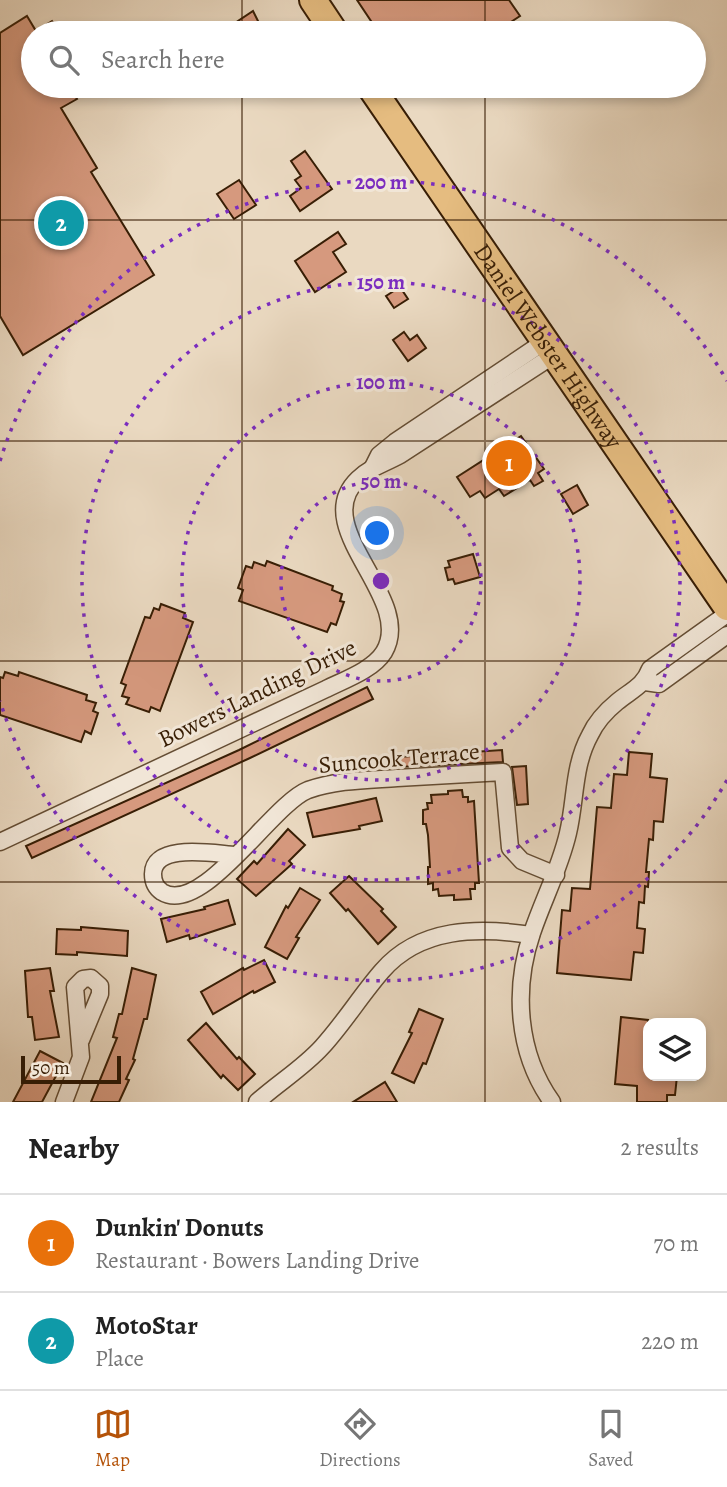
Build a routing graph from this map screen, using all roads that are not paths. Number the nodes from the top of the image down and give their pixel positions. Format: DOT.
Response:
graph roads {
  1 [pos="313,0"];
  2 [pos="327,21"];
  3 [pos="378,98"];
  4 [pos="549,348"];
  5 [pos="727,607"];
  6 [pos="727,614"];
  7 [pos="727,635"];
  8 [pos="645,682"];
  9 [pos="0,842"];
  10 [pos="236,855"];
  11 [pos="556,875"];
  12 [pos="531,935"];
  13 [pos="81,1040"];
  14 [pos="64,1102"];
  15 [pos="257,1102"];
  16 [pos="552,1102"];
  1 -- 2 [label="main road"];
  3 -- 4 [label="main road, Daniel Webster Highway"];
  4 -- 5 [label="main road, Daniel Webster Highway"];
  4 -- 9 [label="street, Bowers Landing Drive"];
  6 -- 8 [label="street"];
  7 -- 8 [label="street"];
  8 -- 11 [label="street"];
  10 -- 10 [label="street, Suncook Terrace"];
  10 -- 11 [label="street, Suncook Terrace"];
  11 -- 12 [label="street"];
  12 -- 15 [label="street"];
  12 -- 16 [label="street"];
  13 -- 14 [label="street"];
}
